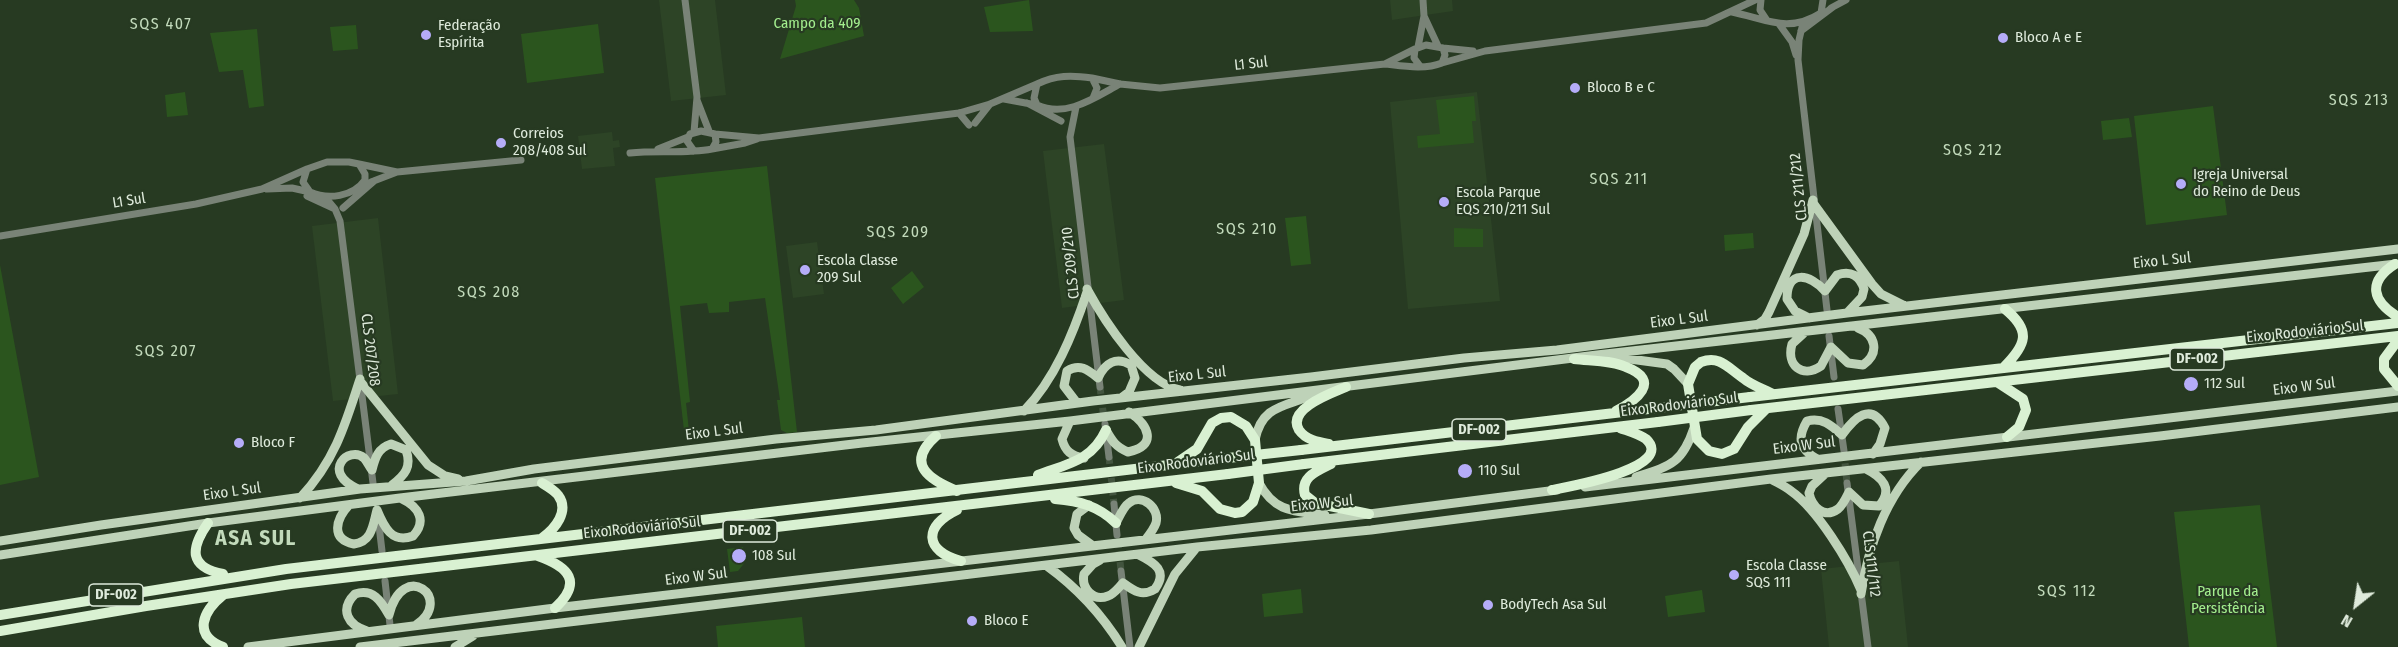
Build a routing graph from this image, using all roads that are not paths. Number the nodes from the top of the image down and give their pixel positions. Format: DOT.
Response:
graph roads {
  1 [pos="686,0"];
  2 [pos="1423,0"];
  3 [pos="1755,0"];
  4 [pos="1761,0"];
  5 [pos="1823,0"];
  6 [pos="1846,0"];
  7 [pos="1833,7"];
  8 [pos="1732,12"];
  9 [pos="1821,13"];
  10 [pos="1424,16"];
  11 [pos="1755,18"];
  12 [pos="1768,21"];
  13 [pos="1803,23"];
  14 [pos="1779,24"];
  15 [pos="1801,31"];
  16 [pos="1786,32"];
  17 [pos="1440,47"];
  18 [pos="1416,48"];
  19 [pos="1485,51"];
  20 [pos="1468,56"];
  21 [pos="1798,60"];
  22 [pos="1442,63"];
  23 [pos="1385,64"];
  24 [pos="1408,66"];
  25 [pos="1420,66"];
  26 [pos="1092,78"];
  27 [pos="1037,84"];
  28 [pos="1120,84"];
  29 [pos="697,97"];
  30 [pos="1093,98"];
  31 [pos="1004,99"];
  32 [pos="1028,103"];
  33 [pos="990,104"];
  34 [pos="1037,105"];
  35 [pos="1076,107"];
  36 [pos="1053,110"];
  37 [pos="958,113"];
  38 [pos="1061,121"];
  39 [pos="712,133"];
  40 [pos="691,134"];
  41 [pos="1070,137"];
  42 [pos="759,138"];
  43 [pos="712,149"];
  44 [pos="656,150"];
  45 [pos="694,151"];
  46 [pos="630,153"];
  47 [pos="521,160"];
  48 [pos="359,164"];
  49 [pos="307,170"];
  50 [pos="397,172"];
  51 [pos="374,181"];
  52 [pos="361,186"];
  53 [pos="292,188"];
  54 [pos="262,189"];
  55 [pos="310,192"];
  56 [pos="346,194"];
  57 [pos="325,197"];
  58 [pos="1813,201"];
  59 [pos="343,208"];
  60 [pos="335,209"];
  61 [pos="340,222"];
  62 [pos="0,236"];
  63 [pos="2398,249"];
  64 [pos="2396,264"];
  65 [pos="1087,290"];
  66 [pos="1825,291"];
  67 [pos="1905,306"];
  68 [pos="2005,309"];
  69 [pos="1827,310"];
  70 [pos="1848,313"];
  71 [pos="2398,317"];
  72 [pos="1809,318"];
  73 [pos="2398,323"];
  74 [pos="1755,326"];
  75 [pos="1855,327"];
  76 [pos="1806,333"];
  77 [pos="1829,336"];
  78 [pos="2398,338"];
  79 [pos="1831,347"];
  80 [pos="1598,356"];
  81 [pos="1574,359"];
  82 [pos="2004,367"];
  83 [pos="1834,377"];
  84 [pos="360,380"];
  85 [pos="1997,382"];
  86 [pos="1099,383"];
  87 [pos="1688,384"];
  88 [pos="2398,386"];
  89 [pos="1346,387"];
  90 [pos="1324,389"];
  91 [pos="1189,391"];
  92 [pos="2398,391"];
  93 [pos="1773,394"];
  94 [pos="1121,398"];
  95 [pos="1077,403"];
  96 [pos="2398,407"];
  97 [pos="1767,408"];
  98 [pos="1838,409"];
  99 [pos="1024,411"];
  100 [pos="1129,412"];
  101 [pos="1609,415"];
  102 [pos="1070,421"];
  103 [pos="1106,427"];
  104 [pos="1620,428"];
  105 [pos="1694,428"];
  106 [pos="1842,435"];
  107 [pos="936,436"];
  108 [pos="2007,437"];
  109 [pos="1255,440"];
  110 [pos="1341,446"];
  111 [pos="1844,451"];
  112 [pos="1873,454"];
  113 [pos="1109,457"];
  114 [pos="1084,458"];
  115 [pos="1817,459"];
  116 [pos="1336,461"];
  117 [pos="1921,462"];
  118 [pos="1173,465"];
  119 [pos="1866,469"];
  120 [pos="372,470"];
  121 [pos="1826,474"];
  122 [pos="1771,479"];
  123 [pos="466,481"];
  124 [pos="1021,481"];
  125 [pos="1167,481"];
  126 [pos="373,483"];
  127 [pos="542,483"];
  128 [pos="1259,483"];
  129 [pos="1617,484"];
  130 [pos="391,486"];
  131 [pos="1848,488"];
  132 [pos="360,489"];
  133 [pos="1552,490"];
  134 [pos="957,491"];
  135 [pos="1028,497"];
  136 [pos="300,498"];
  137 [pos="400,498"];
  138 [pos="1114,504"];
  139 [pos="1089,505"];
  140 [pos="349,506"];
  141 [pos="965,506"];
  142 [pos="377,508"];
  143 [pos="1369,514"];
  144 [pos="1340,517"];
  145 [pos="208,523"];
  146 [pos="1116,523"];
  147 [pos="1117,535"];
  148 [pos="541,539"];
  149 [pos="1146,539"];
  150 [pos="0,541"];
  151 [pos="1093,546"];
  152 [pos="1197,547"];
  153 [pos="382,551"];
  154 [pos="0,555"];
  155 [pos="535,555"];
  156 [pos="1138,555"];
  157 [pos="1102,559"];
  158 [pos="961,561"];
  159 [pos="1047,566"];
  160 [pos="1121,571"];
  161 [pos="232,576"];
  162 [pos="385,581"];
  163 [pos="1123,583"];
  164 [pos="1861,592"];
  165 [pos="224,594"];
  166 [pos="555,608"];
  167 [pos="0,615"];
  168 [pos="389,615"];
  169 [pos="390,625"];
  170 [pos="414,626"];
  171 [pos="0,631"];
  172 [pos="367,632"];
  173 [pos="480,632"];
  174 [pos="403,642"];
  175 [pos="378,646"];
  176 [pos="223,647"];
  177 [pos="248,647"];
  178 [pos="360,647"];
  179 [pos="418,647"];
  180 [pos="455,647"];
  181 [pos="1122,647"];
  182 [pos="1130,647"];
  183 [pos="1139,647"];
  184 [pos="1868,647"];
  1 -- 29 [label="street"];
  2 -- 10 [label="street"];
  3 -- 8 [label="street"];
  4 -- 12 [label="street"];
  5 -- 9 [label="street"];
  6 -- 7 [label="street"];
  7 -- 9 [label="street"];
  7 -- 15 [label="street"];
  8 -- 11 [label="street"];
  8 -- 19 [label="street"];
  9 -- 13 [label="street"];
  10 -- 17 [label="street"];
  10 -- 18 [label="street"];
  11 -- 12 [label="street"];
  11 -- 16 [label="street"];
  12 -- 14 [label="street"];
  13 -- 14 [label="street"];
  13 -- 15 [label="street, CLS 211/212"];
  14 -- 16 [label="street, CLS 211/212"];
  15 -- 21 [label="street, CLS 211/212"];
  16 -- 21 [label="street, CLS 211/212"];
  17 -- 18 [label="street"];
  17 -- 19 [label="street"];
  17 -- 22 [label="street"];
  18 -- 23 [label="street, L1 Sul"];
  18 -- 25 [label="street"];
  19 -- 20 [label="street"];
  20 -- 22 [label="street"];
  20 -- 24 [label="street"];
  21 -- 58 [label="street, CLS 211/212"];
  22 -- 25 [label="street, L1 Sul"];
  23 -- 24 [label="street, L1 Sul"];
  23 -- 28 [label="street, L1 Sul"];
  24 -- 25 [label="street, L1 Sul"];
  26 -- 27 [label="street, L1 Sul"];
  26 -- 28 [label="street, L1 Sul"];
  26 -- 30 [label="street"];
  27 -- 31 [label="street"];
  27 -- 34 [label="street"];
  28 -- 30 [label="street"];
  29 -- 39 [label="street"];
  29 -- 40 [label="street"];
  30 -- 35 [label="street"];
  31 -- 32 [label="street"];
  31 -- 33 [label="street"];
  32 -- 34 [label="street"];
  32 -- 38 [label="street"];
  33 -- 37 [label="street"];
  33 -- 37 [label="street"];
  34 -- 36 [label="street"];
  35 -- 36 [label="street"];
  35 -- 41 [label="street, CLS 209/210"];
  36 -- 38 [label="street, CLS 209/210"];
  37 -- 42 [label="street"];
  38 -- 41 [label="street, CLS 209/210"];
  39 -- 40 [label="street"];
  39 -- 42 [label="street"];
  39 -- 43 [label="street"];
  40 -- 44 [label="street"];
  40 -- 45 [label="street"];
  41 -- 65 [label="street, CLS 209/210"];
  42 -- 43 [label="street"];
  43 -- 45 [label="street"];
  44 -- 45 [label="street"];
  44 -- 46 [label="street"];
  47 -- 50 [label="street"];
  48 -- 49 [label="street, L1 Sul"];
  48 -- 50 [label="street"];
  48 -- 52 [label="street"];
  49 -- 54 [label="street, L1 Sul"];
  49 -- 55 [label="street"];
  50 -- 51 [label="street"];
  51 -- 52 [label="street"];
  51 -- 59 [label="street"];
  52 -- 56 [label="street"];
  53 -- 54 [label="street, L1 Sul"];
  53 -- 55 [label="street, L1 Sul"];
  53 -- 60 [label="street"];
  54 -- 62 [label="street, L1 Sul"];
  55 -- 57 [label="street, L1 Sul"];
  56 -- 57 [label="street"];
  56 -- 59 [label="street, CLS 207/208"];
  57 -- 60 [label="street, CLS 207/208"];
  58 -- 66 [label="street, CLS 211/212"];
  58 -- 67 [label="main road"];
  58 -- 74 [label="main road"];
  59 -- 61 [label="street, CLS 207/208"];
  60 -- 61 [label="street, CLS 207/208"];
  61 -- 84 [label="street, CLS 207/208"];
  63 -- 67 [label="main road, Eixo L Sul"];
  64 -- 68 [label="main road, Eixo L Sul"];
  64 -- 71 [label="highway"];
  65 -- 86 [label="street, CLS 209/210"];
  65 -- 91 [label="main road"];
  65 -- 99 [label="main road"];
  66 -- 69 [label="street, CLS 211/212"];
  66 -- 70 [label="main road"];
  66 -- 72 [label="main road"];
  67 -- 70 [label="main road, Eixo L Sul"];
  68 -- 75 [label="main road, Eixo L Sul"];
  68 -- 82 [label="highway"];
  70 -- 72 [label="main road, Eixo L Sul"];
  72 -- 74 [label="main road, Eixo L Sul"];
  73 -- 82 [label="highway, Eixo Rodoviário Sul / DF-002"];
  74 -- 91 [label="main road, Eixo L Sul"];
  75 -- 76 [label="main road, Eixo L Sul"];
  75 -- 79 [label="main road"];
  76 -- 79 [label="main road"];
  76 -- 80 [label="main road, Eixo L Sul"];
  77 -- 79 [label="street"];
  78 -- 85 [label="highway, Eixo Rodoviário Sul / DF-002"];
  78 -- 88 [label="highway"];
  79 -- 83 [label="street"];
  80 -- 81 [label="main road, Eixo L Sul"];
  80 -- 87 [label="main road"];
  81 -- 89 [label="main road, Eixo L Sul"];
  81 -- 101 [label="highway"];
  82 -- 93 [label="highway, Eixo Rodoviário Sul / DF-002"];
  84 -- 120 [label="street, CLS 207/208"];
  84 -- 123 [label="main road"];
  84 -- 136 [label="main road"];
  85 -- 97 [label="highway, Eixo Rodoviário Sul / DF-002"];
  85 -- 108 [label="highway"];
  86 -- 94 [label="main road"];
  86 -- 95 [label="main road"];
  87 -- 93 [label="highway"];
  87 -- 105 [label="highway"];
  89 -- 90 [label="main road, Eixo L Sul"];
  89 -- 110 [label="highway"];
  90 -- 100 [label="main road, Eixo L Sul"];
  90 -- 109 [label="main road"];
  91 -- 94 [label="main road, Eixo L Sul"];
  92 -- 108 [label="main road, Eixo W Sul"];
  93 -- 101 [label="highway, Eixo Rodoviário Sul / DF-002, bridge"];
  94 -- 95 [label="main road, Eixo L Sul"];
  95 -- 99 [label="main road, Eixo L Sul"];
  96 -- 117 [label="main road, Eixo W Sul"];
  97 -- 104 [label="highway, Eixo Rodoviário Sul / DF-002, bridge"];
  97 -- 105 [label="highway"];
  98 -- 106 [label="street"];
  99 -- 123 [label="main road, Eixo L Sul"];
  100 -- 102 [label="main road, Eixo L Sul"];
  100 -- 103 [label="main road"];
  101 -- 110 [label="highway, Eixo Rodoviário Sul / DF-002"];
  102 -- 107 [label="main road, Eixo L Sul"];
  102 -- 114 [label="main road"];
  103 -- 113 [label="street"];
  103 -- 114 [label="highway"];
  104 -- 116 [label="highway, Eixo Rodoviário Sul / DF-002"];
  104 -- 133 [label="highway"];
  105 -- 129 [label="main road"];
  106 -- 111 [label="street"];
  106 -- 112 [label="main road"];
  106 -- 115 [label="main road"];
  107 -- 127 [label="main road, Eixo L Sul"];
  107 -- 134 [label="highway"];
  108 -- 112 [label="main road, Eixo W Sul"];
  109 -- 118 [label="highway"];
  109 -- 128 [label="highway"];
  110 -- 118 [label="highway, Eixo Rodoviário Sul / DF-002, bridge"];
  112 -- 115 [label="main road, Eixo W Sul"];
  114 -- 124 [label="highway"];
  115 -- 129 [label="main road, Eixo W Sul"];
  116 -- 125 [label="highway, Eixo Rodoviário Sul / DF-002, bridge"];
  116 -- 143 [label="highway"];
  117 -- 119 [label="main road, Eixo W Sul"];
  117 -- 164 [label="main road"];
  118 -- 124 [label="highway, Eixo Rodoviário Sul / DF-002"];
  119 -- 121 [label="main road, Eixo W Sul"];
  119 -- 131 [label="main road"];
  120 -- 126 [label="street, CLS 207/208"];
  120 -- 130 [label="main road"];
  120 -- 132 [label="main road"];
  121 -- 122 [label="main road, Eixo W Sul"];
  121 -- 131 [label="main road"];
  122 -- 152 [label="main road, Eixo W Sul"];
  122 -- 164 [label="main road"];
  123 -- 130 [label="main road, Eixo L Sul"];
  124 -- 134 [label="highway, Eixo Rodoviário Sul / DF-002"];
  125 -- 128 [label="highway"];
  125 -- 135 [label="highway, Eixo Rodoviário Sul / DF-002"];
  127 -- 137 [label="main road, Eixo L Sul"];
  127 -- 148 [label="highway"];
  128 -- 144 [label="main road"];
  129 -- 133 [label="main road, Eixo W Sul"];
  130 -- 132 [label="main road, Eixo L Sul"];
  131 -- 164 [label="street, CLS 111/112"];
  132 -- 136 [label="main road, Eixo L Sul"];
  133 -- 143 [label="main road, Eixo W Sul"];
  134 -- 148 [label="highway, Eixo Rodoviário Sul / DF-002"];
  135 -- 139 [label="highway"];
  135 -- 141 [label="highway, Eixo Rodoviário Sul / DF-002"];
  136 -- 150 [label="main road, Eixo L Sul"];
  137 -- 140 [label="main road, Eixo L Sul"];
  137 -- 142 [label="main road"];
  138 -- 146 [label="street"];
  139 -- 146 [label="highway"];
  139 -- 151 [label="main road"];
  140 -- 142 [label="main road"];
  140 -- 145 [label="main road, Eixo L Sul"];
  141 -- 155 [label="highway, Eixo Rodoviário Sul / DF-002"];
  141 -- 158 [label="highway"];
  142 -- 153 [label="street"];
  143 -- 144 [label="main road, Eixo W Sul"];
  144 -- 149 [label="main road, Eixo W Sul"];
  145 -- 154 [label="main road, Eixo L Sul"];
  145 -- 161 [label="highway"];
  146 -- 147 [label="street"];
  146 -- 149 [label="main road"];
  148 -- 161 [label="highway, Eixo Rodoviário Sul / DF-002"];
  149 -- 151 [label="main road, Eixo W Sul"];
  151 -- 158 [label="main road, Eixo W Sul"];
  152 -- 156 [label="main road, Eixo W Sul"];
  152 -- 183 [label="main road"];
  155 -- 165 [label="highway, Eixo Rodoviário Sul / DF-002"];
  155 -- 166 [label="highway"];
  156 -- 157 [label="main road, Eixo W Sul"];
  156 -- 163 [label="main road"];
  157 -- 159 [label="main road, Eixo W Sul"];
  157 -- 163 [label="main road"];
  158 -- 166 [label="main road, Eixo W Sul"];
  159 -- 173 [label="main road, Eixo W Sul"];
  159 -- 181 [label="main road"];
  160 -- 163 [label="street"];
  161 -- 167 [label="highway, Eixo Rodoviário Sul / DF-002"];
  162 -- 168 [label="street"];
  163 -- 182 [label="street"];
  164 -- 184 [label="street, CLS 111/112"];
  165 -- 171 [label="highway, Eixo Rodoviário Sul / DF-002"];
  165 -- 176 [label="highway"];
  166 -- 170 [label="main road, Eixo W Sul"];
  168 -- 169 [label="street"];
  168 -- 170 [label="main road"];
  168 -- 172 [label="main road"];
  170 -- 172 [label="main road, Eixo W Sul"];
  172 -- 177 [label="main road, Eixo W Sul"];
  173 -- 174 [label="main road, Eixo W Sul"];
  173 -- 180 [label="main road"];
  174 -- 175 [label="main road, Eixo W Sul"];
  174 -- 179 [label="main road"];
  175 -- 178 [label="main road, Eixo W Sul"];
}
